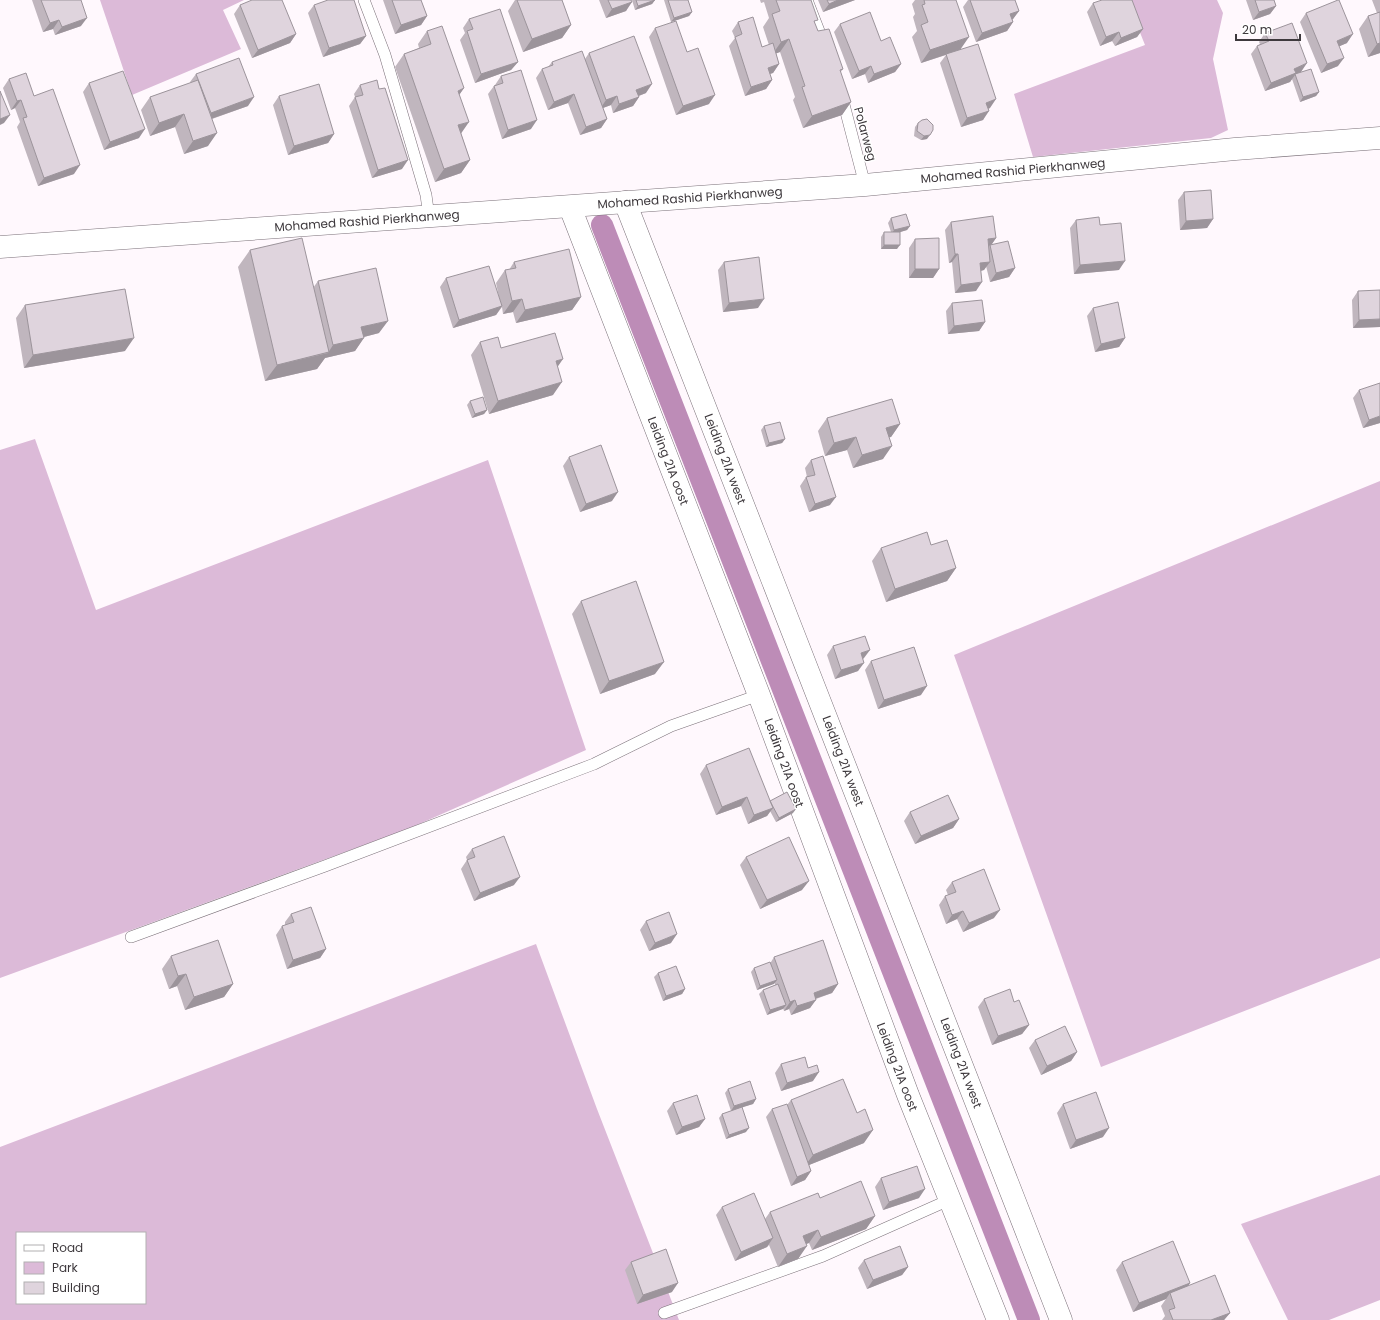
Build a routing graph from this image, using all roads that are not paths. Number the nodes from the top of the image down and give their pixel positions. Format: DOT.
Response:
graph roads {
  1 [pos="364,0"];
  2 [pos="807,0"];
  3 [pos="829,57"];
  4 [pos="839,86"];
  5 [pos="1380,138"];
  6 [pos="865,185"];
  7 [pos="625,202"];
  8 [pos="570,207"];
  9 [pos="430,217"];
  10 [pos="0,247"];
  11 [pos="759,695"];
  12 [pos="131,937"];
  13 [pos="948,1200"];
  14 [pos="664,1313"];
  15 [pos="998,1320"];
  16 [pos="1061,1320"];
  1 -- 9 [label="lane"];
  2 -- 3 [label="lane"];
  4 -- 6 [label="lane, Polarweg"];
  5 -- 6 [label="street, Mohamed Rashid Pierkhanweg"];
  6 -- 7 [label="street, Mohamed Rashid Pierkhanweg"];
  7 -- 8 [label="street, Mohamed Rashid Pierkhanweg"];
  7 -- 16 [label="street, Leiding 21A west"];
  8 -- 9 [label="street, Mohamed Rashid Pierkhanweg"];
  8 -- 11 [label="street, Leiding 21A oost"];
  9 -- 10 [label="street, Mohamed Rashid Pierkhanweg"];
  11 -- 12 [label="lane"];
  11 -- 13 [label="street, Leiding 21A oost"];
  13 -- 14 [label="lane"];
  13 -- 15 [label="street, Leiding 21A oost"];
}
